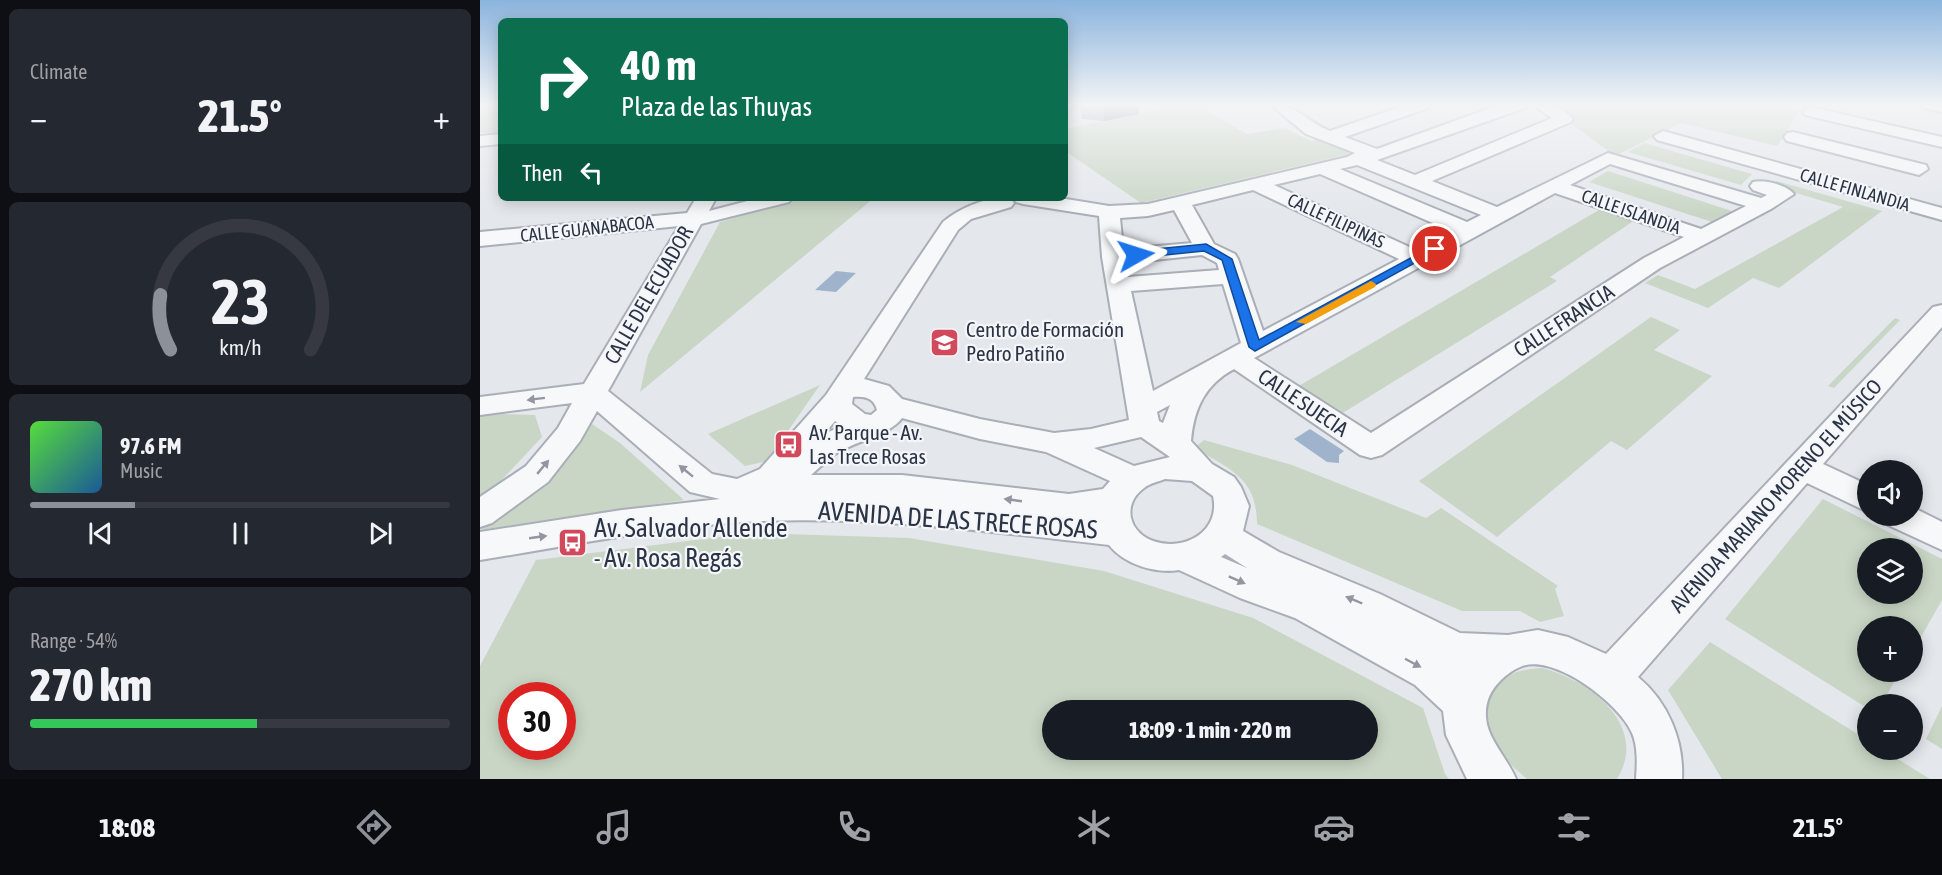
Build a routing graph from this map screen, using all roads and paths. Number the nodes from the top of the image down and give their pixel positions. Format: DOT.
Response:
graph roads {
  1 [pos="1344,141"];
  2 [pos="1414,141"];
  3 [pos="1511,141"];
  4 [pos="1682,141"];
  5 [pos="1790,141"];
  6 [pos="1810,141"];
  7 [pos="1377,155"];
  8 [pos="1355,158"];
  9 [pos="1318,167"];
  10 [pos="1772,167"];
  11 [pos="1919,169"];
  12 [pos="1414,182"];
  13 [pos="1253,183"];
  14 [pos="1557,187"];
  15 [pos="1762,196"];
  16 [pos="771,201"];
  17 [pos="975,201"];
  18 [pos="987,201"];
  19 [pos="1008,201"];
  20 [pos="1013,201"];
  21 [pos="1024,201"];
  22 [pos="1180,202"];
  23 [pos="700,208"];
  24 [pos="1109,212"];
  25 [pos="1942,214"];
  26 [pos="1500,215"];
  27 [pos="950,226"];
  28 [pos="1468,230"];
  29 [pos="1704,237"];
  30 [pos="480,239"];
  31 [pos="1206,248"];
  32 [pos="1113,257"];
  33 [pos="1418,259"];
  34 [pos="1230,276"];
  35 [pos="1118,285"];
  36 [pos="1941,314"];
  37 [pos="1246,352"];
  38 [pos="1206,375"];
  39 [pos="592,392"];
  40 [pos="850,393"];
  41 [pos="480,406"];
  42 [pos="1143,417"];
  43 [pos="879,418"];
  44 [pos="1053,443"];
  45 [pos="1175,443"];
  46 [pos="1371,448"];
  47 [pos="1802,467"];
  48 [pos="1201,472"];
  49 [pos="796,487"];
  50 [pos="739,491"];
  51 [pos="1857,494"];
  52 [pos="1119,497"];
  53 [pos="480,514"];
  54 [pos="1920,526"];
  55 [pos="1224,536"];
  56 [pos="1942,537"];
  57 [pos="480,546"];
  58 [pos="1183,556"];
  59 [pos="1506,652"];
  60 [pos="1610,679"];
  61 [pos="1463,702"];
  62 [pos="1661,778"];
  63 [pos="1493,779"];
  1 -- 7 [label="street"];
  2 -- 7 [label="street"];
  3 -- 12 [label="street"];
  4 -- 10 [label="street, CALLE FINLANDIA"];
  5 -- 10 [label="street"];
  6 -- 11 [label="street"];
  7 -- 8 [label="street"];
  8 -- 9 [label="street"];
  8 -- 12 [label="street"];
  9 -- 13 [label="street"];
  9 -- 28 [label="street"];
  10 -- 15 [label="street"];
  10 -- 25 [label="street, CALLE FINLANDIA"];
  12 -- 26 [label="street"];
  13 -- 22 [label="street"];
  13 -- 33 [label="street, CALLE FILIPINAS"];
  14 -- 15 [label="street"];
  14 -- 26 [label="street"];
  14 -- 29 [label="street, CALLE ISLANDIA"];
  15 -- 29 [label="street, CALLE FRANCIA"];
  16 -- 23 [label="street, CALLE GUANABACOA"];
  17 -- 27 [label="street"];
  18 -- 19 [label="street"];
  20 -- 27 [label="street"];
  21 -- 24 [label="street"];
  22 -- 24 [label="street"];
  22 -- 31 [label="street"];
  23 -- 30 [label="street, CALLE GUANABACOA"];
  23 -- 39 [label="street, CALLE DEL ECUADOR"];
  24 -- 32 [label="street"];
  26 -- 28 [label="street"];
  27 -- 40 [label="street"];
  28 -- 33 [label="street"];
  29 -- 46 [label="street, CALLE FRANCIA"];
  31 -- 32 [label="street"];
  31 -- 34 [label="street"];
  32 -- 35 [label="street"];
  33 -- 37 [label="street"];
  34 -- 35 [label="street"];
  34 -- 37 [label="street"];
  35 -- 42 [label="street"];
  36 -- 47 [label="street, AVENIDA MARIANO MORENO EL MÚSICO"];
  37 -- 38 [label="street"];
  37 -- 46 [label="street, CALLE SUECIA"];
  38 -- 42 [label="street"];
  38 -- 45 [label="street"];
  39 -- 41 [label="street, one-way"];
  50 -- 39 [label="street, AVENIDA DE LAS TRECE ROSAS, one-way"];
  53 -- 39 [label="street, CALLE DEL ECUADOR, one-way"];
  40 -- 43 [label="street"];
  40 -- 50 [label="street"];
  42 -- 44 [label="street"];
  42 -- 45 [label="street"];
  42 -- 52 [label="street"];
  43 -- 44 [label="street"];
  43 -- 49 [label="street"];
  44 -- 52 [label="street"];
  45 -- 48 [label="street"];
  47 -- 51 [label="street"];
  47 -- 60 [label="street, AVENIDA MARIANO MORENO EL MÚSICO"];
  48 -- 52 [label="street"];
  48 -- 55 [label="street"];
  49 -- 50 [label="street, AVENIDA DE LAS TRECE ROSAS"];
  52 -- 49 [label="street, AVENIDA DE LAS TRECE ROSAS, one-way"];
  57 -- 52 [label="street, AVENIDA DE LAS TRECE ROSAS, one-way"];
  52 -- 58 [label="street"];
  54 -- 56 [label="street"];
  55 -- 58 [label="street"];
  59 -- 55 [label="street, one-way"];
  58 -- 61 [label="street, one-way"];
  59 -- 60 [label="street"];
  59 -- 61 [label="street"];
  60 -- 62 [label="street"];
  61 -- 63 [label="street"];
}
